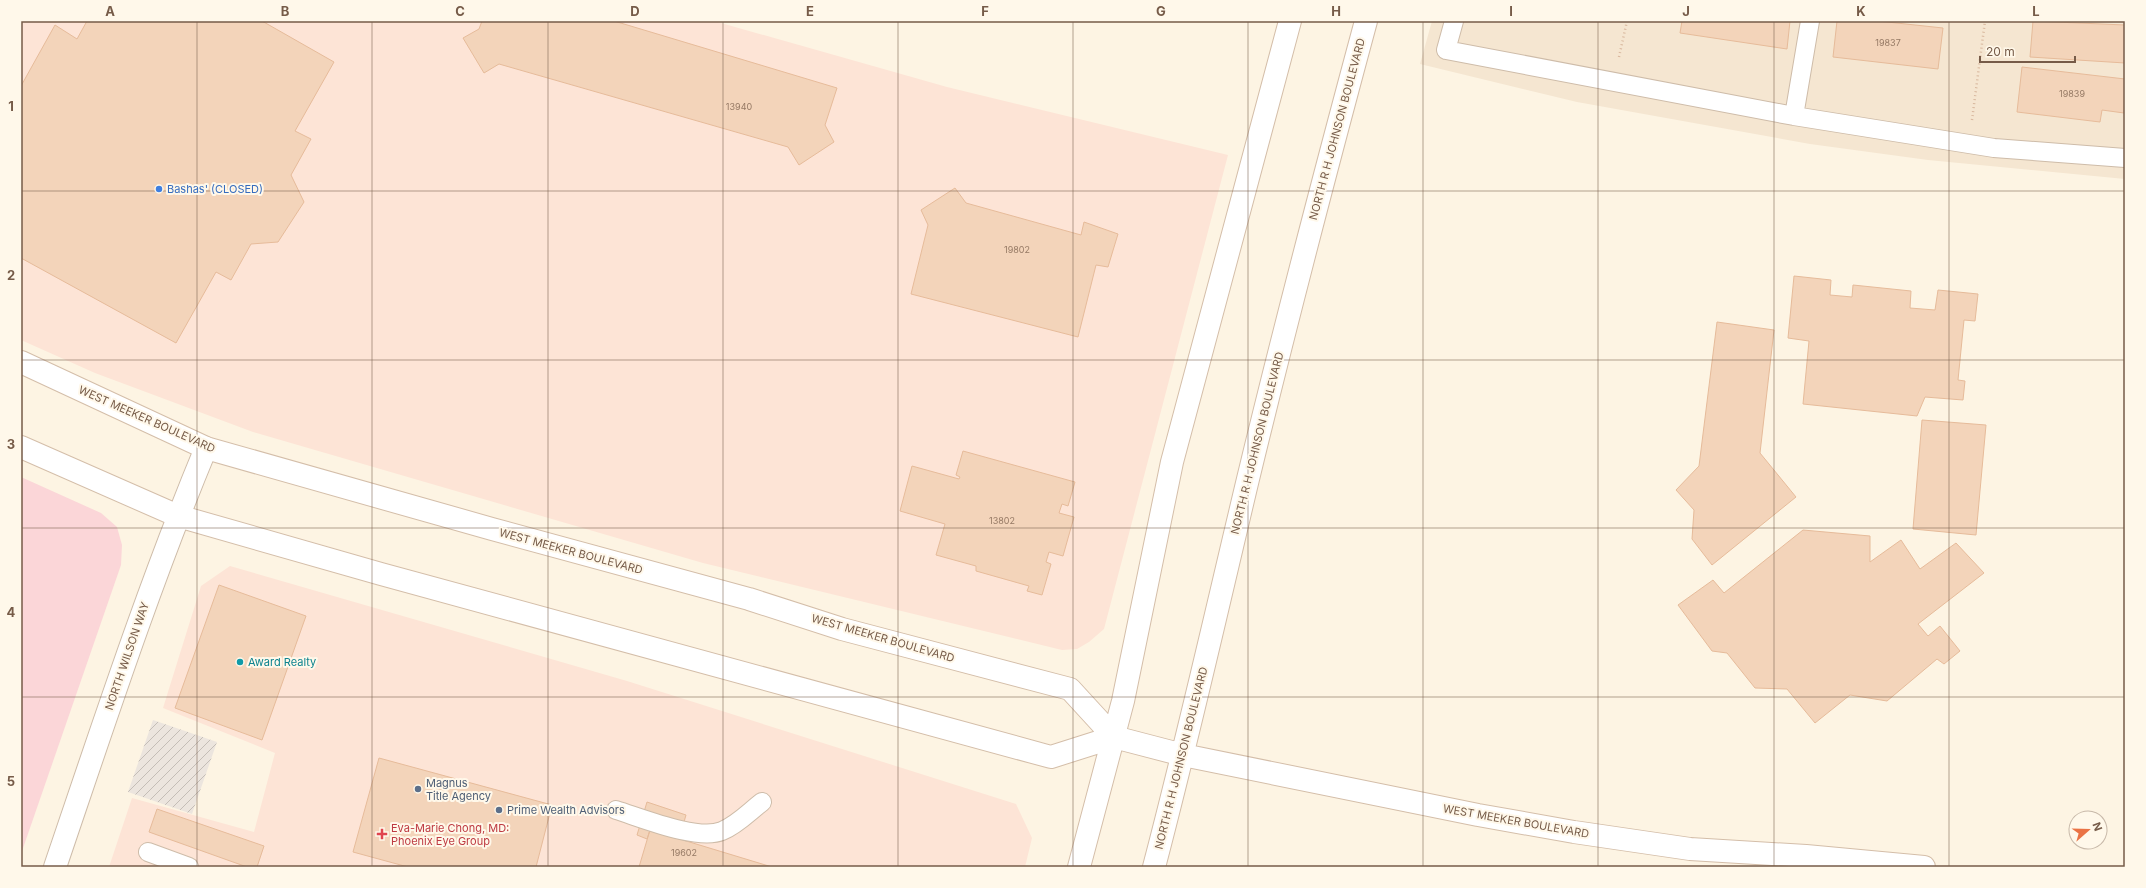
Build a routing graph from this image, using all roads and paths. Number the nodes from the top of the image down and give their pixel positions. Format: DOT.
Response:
graph roads {
  1 [pos="1290,21"];
  2 [pos="1366,21"];
  3 [pos="1454,21"];
  4 [pos="1627,21"];
  5 [pos="1810,21"];
  6 [pos="1985,21"];
  7 [pos="1613,82"];
  8 [pos="1794,116"];
  9 [pos="1968,144"];
  10 [pos="2125,158"];
  11 [pos="21,362"];
  12 [pos="21,447"];
  13 [pos="206,448"];
  14 [pos="178,516"];
  15 [pos="1114,737"];
  16 [pos="1183,755"];
  17 [pos="762,802"];
  18 [pos="616,810"];
  19 [pos="148,852"];
  20 [pos="1852,864"];
  21 [pos="56,867"];
  22 [pos="190,867"];
  23 [pos="1079,867"];
  24 [pos="1154,867"];
  25 [pos="1924,867"];
  1 -- 15 [label="main road"];
  2 -- 16 [label="main road, NORTH R H JOHNSON BOULEVARD"];
  3 -- 7 [label="lane"];
  4 -- 7 [label="path"];
  5 -- 8 [label="lane"];
  6 -- 9 [label="path"];
  7 -- 8 [label="lane"];
  8 -- 9 [label="lane"];
  9 -- 10 [label="lane"];
  11 -- 13 [label="main road, WEST MEEKER BOULEVARD"];
  12 -- 14 [label="main road"];
  13 -- 14 [label="main road, NORTH WILSON WAY"];
  13 -- 15 [label="main road, WEST MEEKER BOULEVARD"];
  14 -- 15 [label="main road"];
  14 -- 21 [label="main road, NORTH WILSON WAY"];
  15 -- 16 [label="main road, WEST MEEKER BOULEVARD"];
  15 -- 23 [label="main road"];
  16 -- 20 [label="main road, WEST MEEKER BOULEVARD"];
  16 -- 24 [label="main road, NORTH R H JOHNSON BOULEVARD"];
  17 -- 18 [label="lane"];
  19 -- 22 [label="lane"];
  20 -- 25 [label="main road, WEST MEEKER BOULEVARD"];
}
